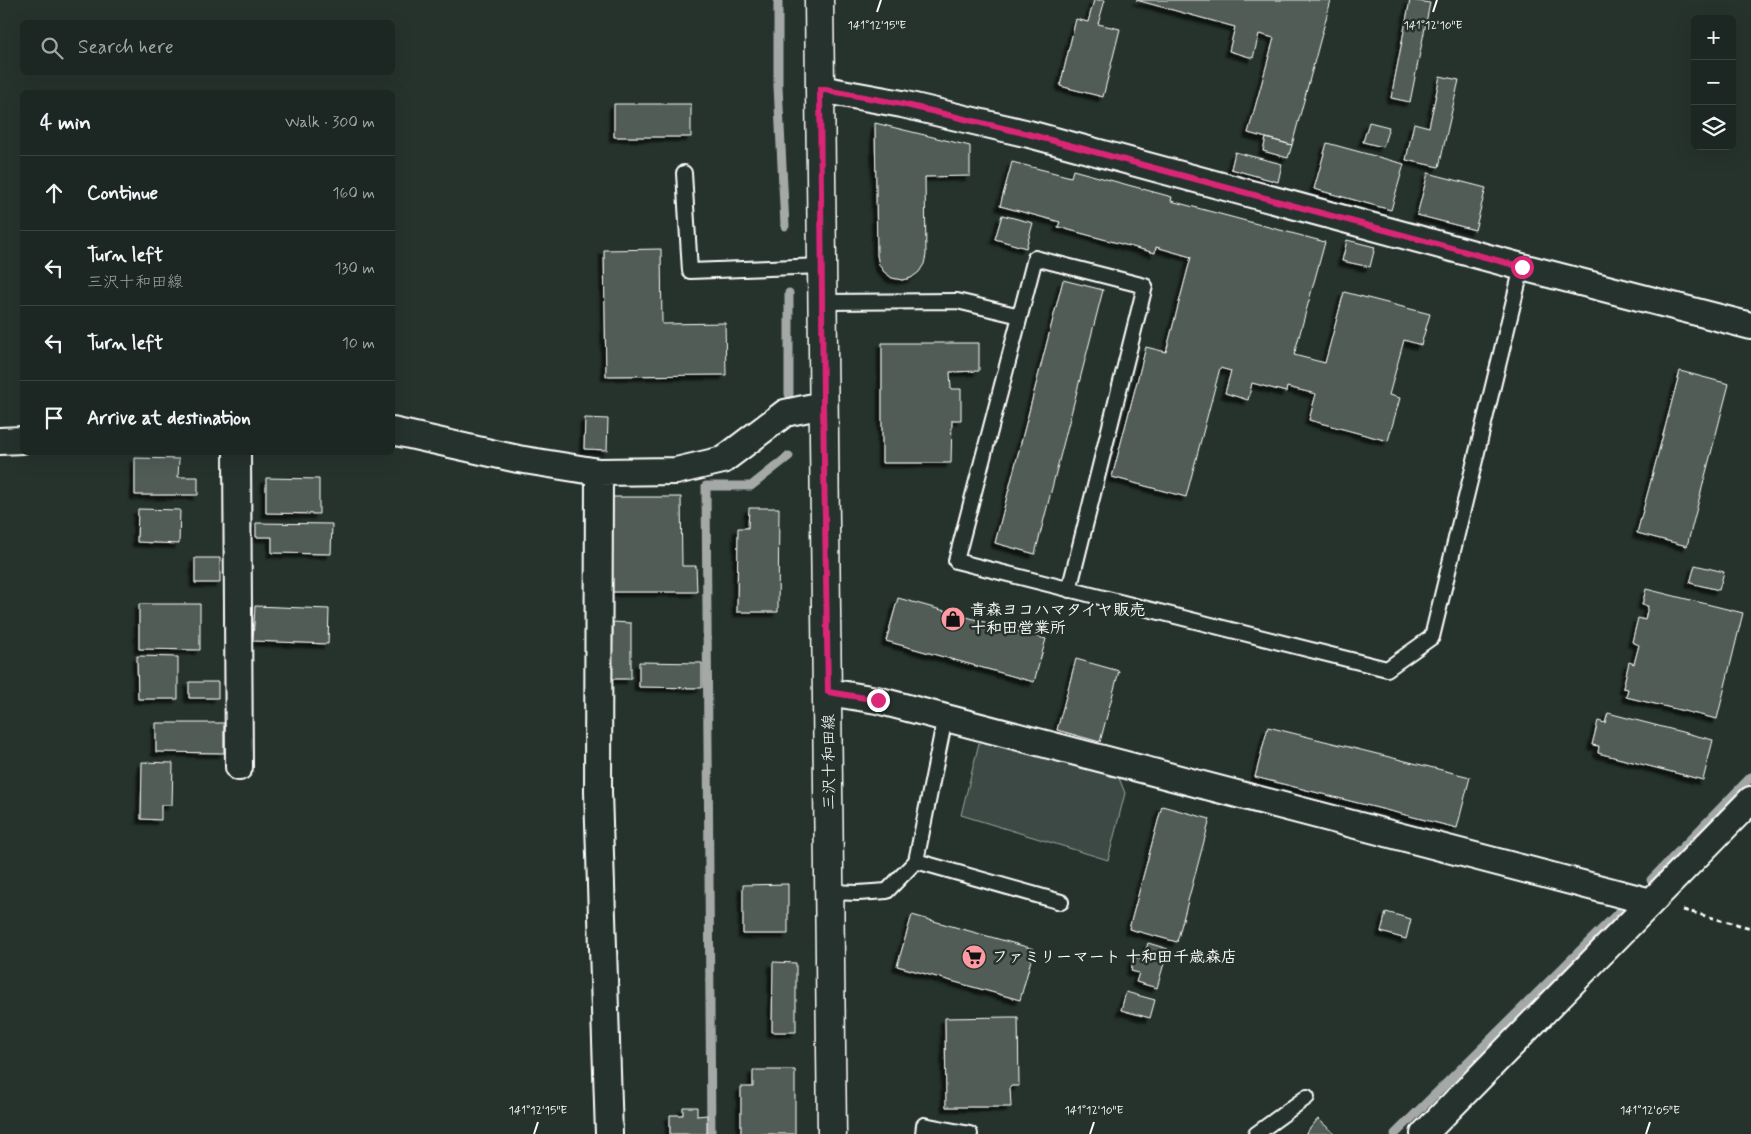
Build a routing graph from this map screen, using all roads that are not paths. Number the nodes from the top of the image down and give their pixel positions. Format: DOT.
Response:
graph roads {
  1 [pos="819,0"];
  2 [pos="820,89"];
  3 [pos="684,173"];
  4 [pos="822,266"];
  5 [pos="1522,267"];
  6 [pos="822,302"];
  7 [pos="1020,316"];
  8 [pos="1751,326"];
  9 [pos="823,405"];
  10 [pos="395,432"];
  11 [pos="20,440"];
  12 [pos="0,441"];
  13 [pos="237,455"];
  14 [pos="599,472"];
  15 [pos="1069,590"];
  16 [pos="828,692"];
  17 [pos="945,718"];
  18 [pos="239,767"];
  19 [pos="1751,800"];
  20 [pos="916,861"];
  21 [pos="830,892"];
  22 [pos="1061,902"];
  23 [pos="1651,902"];
  24 [pos="1307,1098"];
  25 [pos="608,1134"];
  26 [pos="832,1134"];
  27 [pos="923,1134"];
  28 [pos="970,1134"];
  29 [pos="1256,1134"];
  30 [pos="1424,1134"];
  1 -- 2 [label="main road, 三沢十和田線"];
  2 -- 4 [label="main road, 三沢十和田線"];
  2 -- 5 [label="street"];
  3 -- 4 [label="lane"];
  4 -- 6 [label="main road, 三沢十和田線"];
  5 -- 8 [label="street"];
  5 -- 15 [label="lane"];
  6 -- 7 [label="lane"];
  6 -- 9 [label="main road, 三沢十和田線"];
  7 -- 15 [label="lane"];
  7 -- 15 [label="lane"];
  9 -- 14 [label="street"];
  9 -- 16 [label="main road, 三沢十和田線"];
  10 -- 14 [label="street"];
  11 -- 12 [label="street"];
  13 -- 18 [label="street"];
  14 -- 25 [label="street"];
  16 -- 17 [label="street"];
  16 -- 21 [label="main road, 三沢十和田線"];
  17 -- 20 [label="lane"];
  17 -- 23 [label="street"];
  19 -- 23 [label="street"];
  20 -- 21 [label="lane"];
  20 -- 22 [label="lane"];
  21 -- 26 [label="main road, 三沢十和田線"];
  23 -- 30 [label="street"];
  24 -- 29 [label="lane"];
  27 -- 28 [label="lane"];
}
